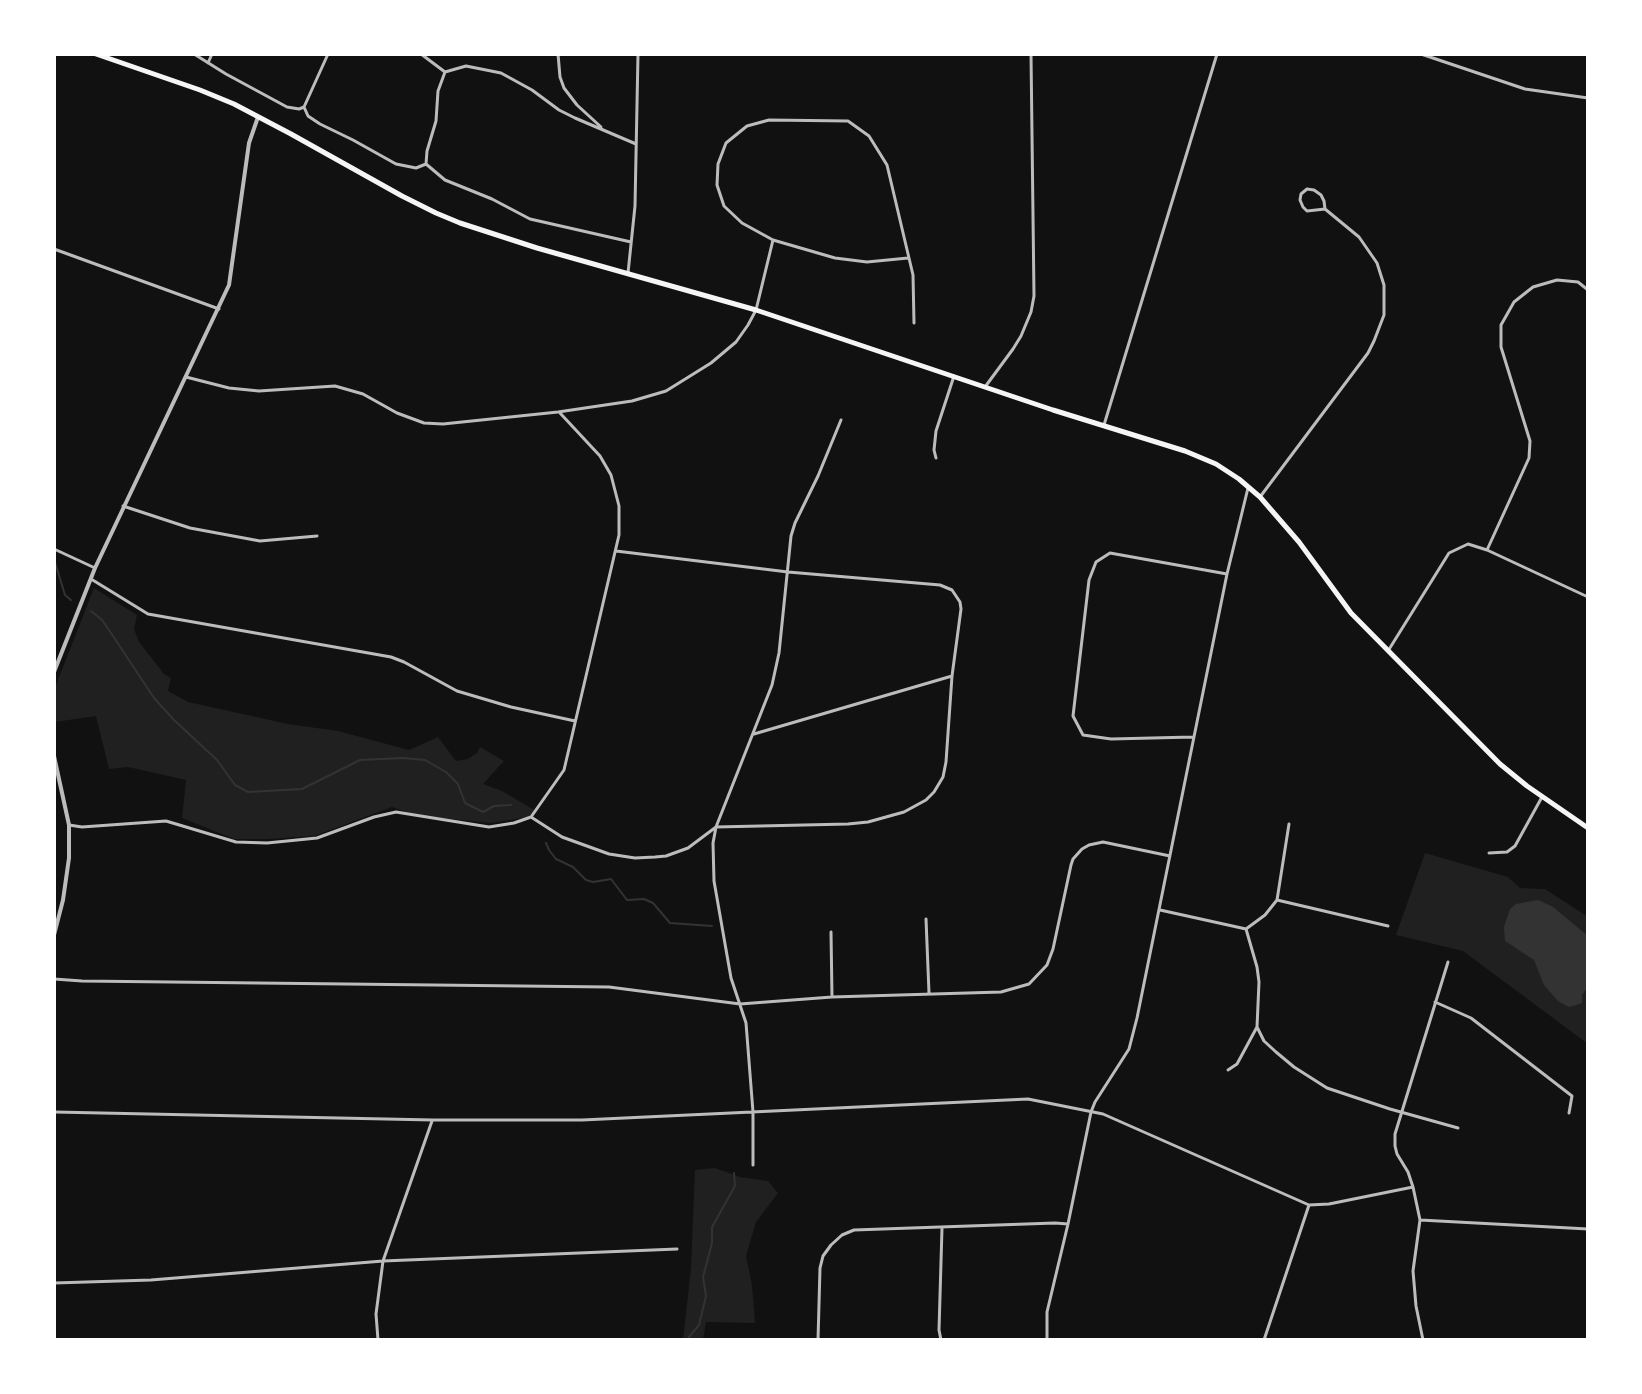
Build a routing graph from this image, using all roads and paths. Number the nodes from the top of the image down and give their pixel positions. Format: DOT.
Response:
graph roads {
  1 [pos="96,54"];
  2 [pos="194,54"];
  3 [pos="212,54"];
  4 [pos="328,54"];
  5 [pos="421,54"];
  6 [pos="558,54"];
  7 [pos="638,54"];
  8 [pos="1031,54"];
  9 [pos="1217,54"];
  10 [pos="1421,54"];
  11 [pos="1453,54"];
  12 [pos="208,63"];
  13 [pos="1449,63"];
  14 [pos="445,72"];
  15 [pos="1588,98"];
  16 [pos="304,107"];
  17 [pos="258,117"];
  18 [pos="603,130"];
  19 [pos="636,144"];
  20 [pos="426,164"];
  21 [pos="1325,209"];
  22 [pos="773,240"];
  23 [pos="631,242"];
  24 [pos="54,249"];
  25 [pos="908,258"];
  26 [pos="628,273"];
  27 [pos="1588,290"];
  28 [pos="219,309"];
  29 [pos="756,310"];
  30 [pos="914,323"];
  31 [pos="954,376"];
  32 [pos="186,377"];
  33 [pos="985,387"];
  34 [pos="558,412"];
  35 [pos="841,420"];
  36 [pos="1104,425"];
  37 [pos="936,458"];
  38 [pos="1248,486"];
  39 [pos="1260,497"];
  40 [pos="123,506"];
  41 [pos="317,536"];
  42 [pos="55,550"];
  43 [pos="1487,550"];
  44 [pos="616,551"];
  45 [pos="95,568"];
  46 [pos="788,572"];
  47 [pos="1227,574"];
  48 [pos="91,579"];
  49 [pos="1588,597"];
  50 [pos="1388,651"];
  51 [pos="54,672"];
  52 [pos="952,676"];
  53 [pos="575,721"];
  54 [pos="754,734"];
  55 [pos="1194,737"];
  56 [pos="54,756"];
  57 [pos="1542,797"];
  58 [pos="531,817"];
  59 [pos="1289,824"];
  60 [pos="69,825"];
  61 [pos="716,827"];
  62 [pos="1588,828"];
  63 [pos="1489,853"];
  64 [pos="1170,856"];
  65 [pos="54,896"];
  66 [pos="63,900"];
  67 [pos="1277,900"];
  68 [pos="1160,910"];
  69 [pos="926,919"];
  70 [pos="1388,926"];
  71 [pos="1246,929"];
  72 [pos="831,932"];
  73 [pos="54,935"];
  74 [pos="1448,962"];
  75 [pos="54,979"];
  76 [pos="929,993"];
  77 [pos="832,997"];
  78 [pos="1435,1002"];
  79 [pos="740,1004"];
  80 [pos="1257,1027"];
  81 [pos="1228,1070"];
  82 [pos="1401,1111"];
  83 [pos="54,1112"];
  84 [pos="753,1112"];
  85 [pos="1091,1112"];
  86 [pos="1569,1113"];
  87 [pos="433,1120"];
  88 [pos="1458,1128"];
  89 [pos="753,1165"];
  90 [pos="1413,1187"];
  91 [pos="1309,1205"];
  92 [pos="1420,1220"];
  93 [pos="1068,1224"];
  94 [pos="942,1228"];
  95 [pos="1588,1229"];
  96 [pos="677,1249"];
  97 [pos="383,1261"];
  98 [pos="54,1283"];
  99 [pos="378,1340"];
  100 [pos="818,1340"];
  101 [pos="941,1340"];
  102 [pos="1047,1340"];
  103 [pos="1264,1340"];
  104 [pos="1423,1340"];
  1 -- 17 [label="main road"];
  2 -- 12 [label="street"];
  3 -- 12 [label="street"];
  4 -- 16 [label="street"];
  5 -- 14 [label="street"];
  6 -- 18 [label="street"];
  7 -- 19 [label="street"];
  8 -- 33 [label="street"];
  9 -- 36 [label="street"];
  10 -- 13 [label="street"];
  11 -- 13 [label="street"];
  12 -- 16 [label="street"];
  13 -- 15 [label="street"];
  14 -- 18 [label="street"];
  14 -- 20 [label="street"];
  16 -- 20 [label="street"];
  17 -- 26 [label="main road"];
  17 -- 28 [label="street"];
  18 -- 19 [label="street"];
  19 -- 23 [label="street"];
  20 -- 23 [label="street"];
  21 -- 21 [label="street"];
  21 -- 39 [label="street"];
  22 -- 25 [label="street"];
  22 -- 25 [label="street"];
  22 -- 29 [label="street"];
  23 -- 26 [label="street"];
  24 -- 28 [label="street"];
  25 -- 30 [label="street"];
  26 -- 29 [label="main road"];
  27 -- 43 [label="street"];
  28 -- 32 [label="street"];
  29 -- 31 [label="main road"];
  29 -- 34 [label="street"];
  31 -- 33 [label="main road"];
  31 -- 37 [label="street"];
  32 -- 34 [label="street"];
  32 -- 40 [label="street"];
  33 -- 36 [label="main road"];
  34 -- 44 [label="street"];
  35 -- 46 [label="street"];
  36 -- 38 [label="main road"];
  38 -- 39 [label="main road"];
  38 -- 47 [label="street"];
  39 -- 50 [label="main road"];
  40 -- 41 [label="street"];
  40 -- 45 [label="street"];
  42 -- 45 [label="street"];
  43 -- 49 [label="street"];
  43 -- 50 [label="street"];
  44 -- 46 [label="street"];
  44 -- 53 [label="street"];
  45 -- 48 [label="street"];
  46 -- 52 [label="street"];
  46 -- 54 [label="street"];
  47 -- 55 [label="street"];
  47 -- 55 [label="street"];
  48 -- 51 [label="street"];
  48 -- 53 [label="street"];
  50 -- 57 [label="main road"];
  52 -- 54 [label="street"];
  52 -- 61 [label="street"];
  53 -- 58 [label="street"];
  54 -- 61 [label="street"];
  55 -- 64 [label="street"];
  56 -- 60 [label="street"];
  57 -- 62 [label="main road"];
  57 -- 63 [label="street"];
  58 -- 60 [label="street"];
  58 -- 61 [label="street"];
  59 -- 67 [label="street"];
  60 -- 66 [label="street"];
  61 -- 79 [label="street"];
  64 -- 68 [label="street"];
  64 -- 76 [label="street"];
  65 -- 66 [label="street"];
  66 -- 73 [label="street"];
  67 -- 70 [label="street"];
  67 -- 71 [label="street"];
  68 -- 71 [label="street"];
  68 -- 85 [label="street"];
  69 -- 76 [label="street"];
  71 -- 80 [label="street"];
  72 -- 77 [label="street"];
  74 -- 78 [label="street"];
  75 -- 79 [label="street"];
  76 -- 77 [label="street"];
  77 -- 79 [label="street"];
  78 -- 82 [label="street"];
  78 -- 86 [label="street"];
  79 -- 84 [label="street"];
  80 -- 81 [label="street"];
  80 -- 82 [label="street"];
  82 -- 88 [label="street"];
  82 -- 90 [label="street"];
  83 -- 87 [label="street"];
  84 -- 85 [label="street"];
  84 -- 87 [label="street"];
  84 -- 89 [label="street"];
  85 -- 91 [label="street"];
  85 -- 93 [label="street"];
  87 -- 97 [label="street"];
  90 -- 91 [label="street"];
  90 -- 92 [label="street"];
  91 -- 103 [label="street"];
  92 -- 95 [label="street"];
  92 -- 104 [label="street"];
  93 -- 94 [label="street"];
  93 -- 102 [label="street"];
  94 -- 100 [label="street"];
  94 -- 101 [label="street"];
  96 -- 97 [label="street"];
  97 -- 98 [label="street"];
  97 -- 99 [label="street"];
}
